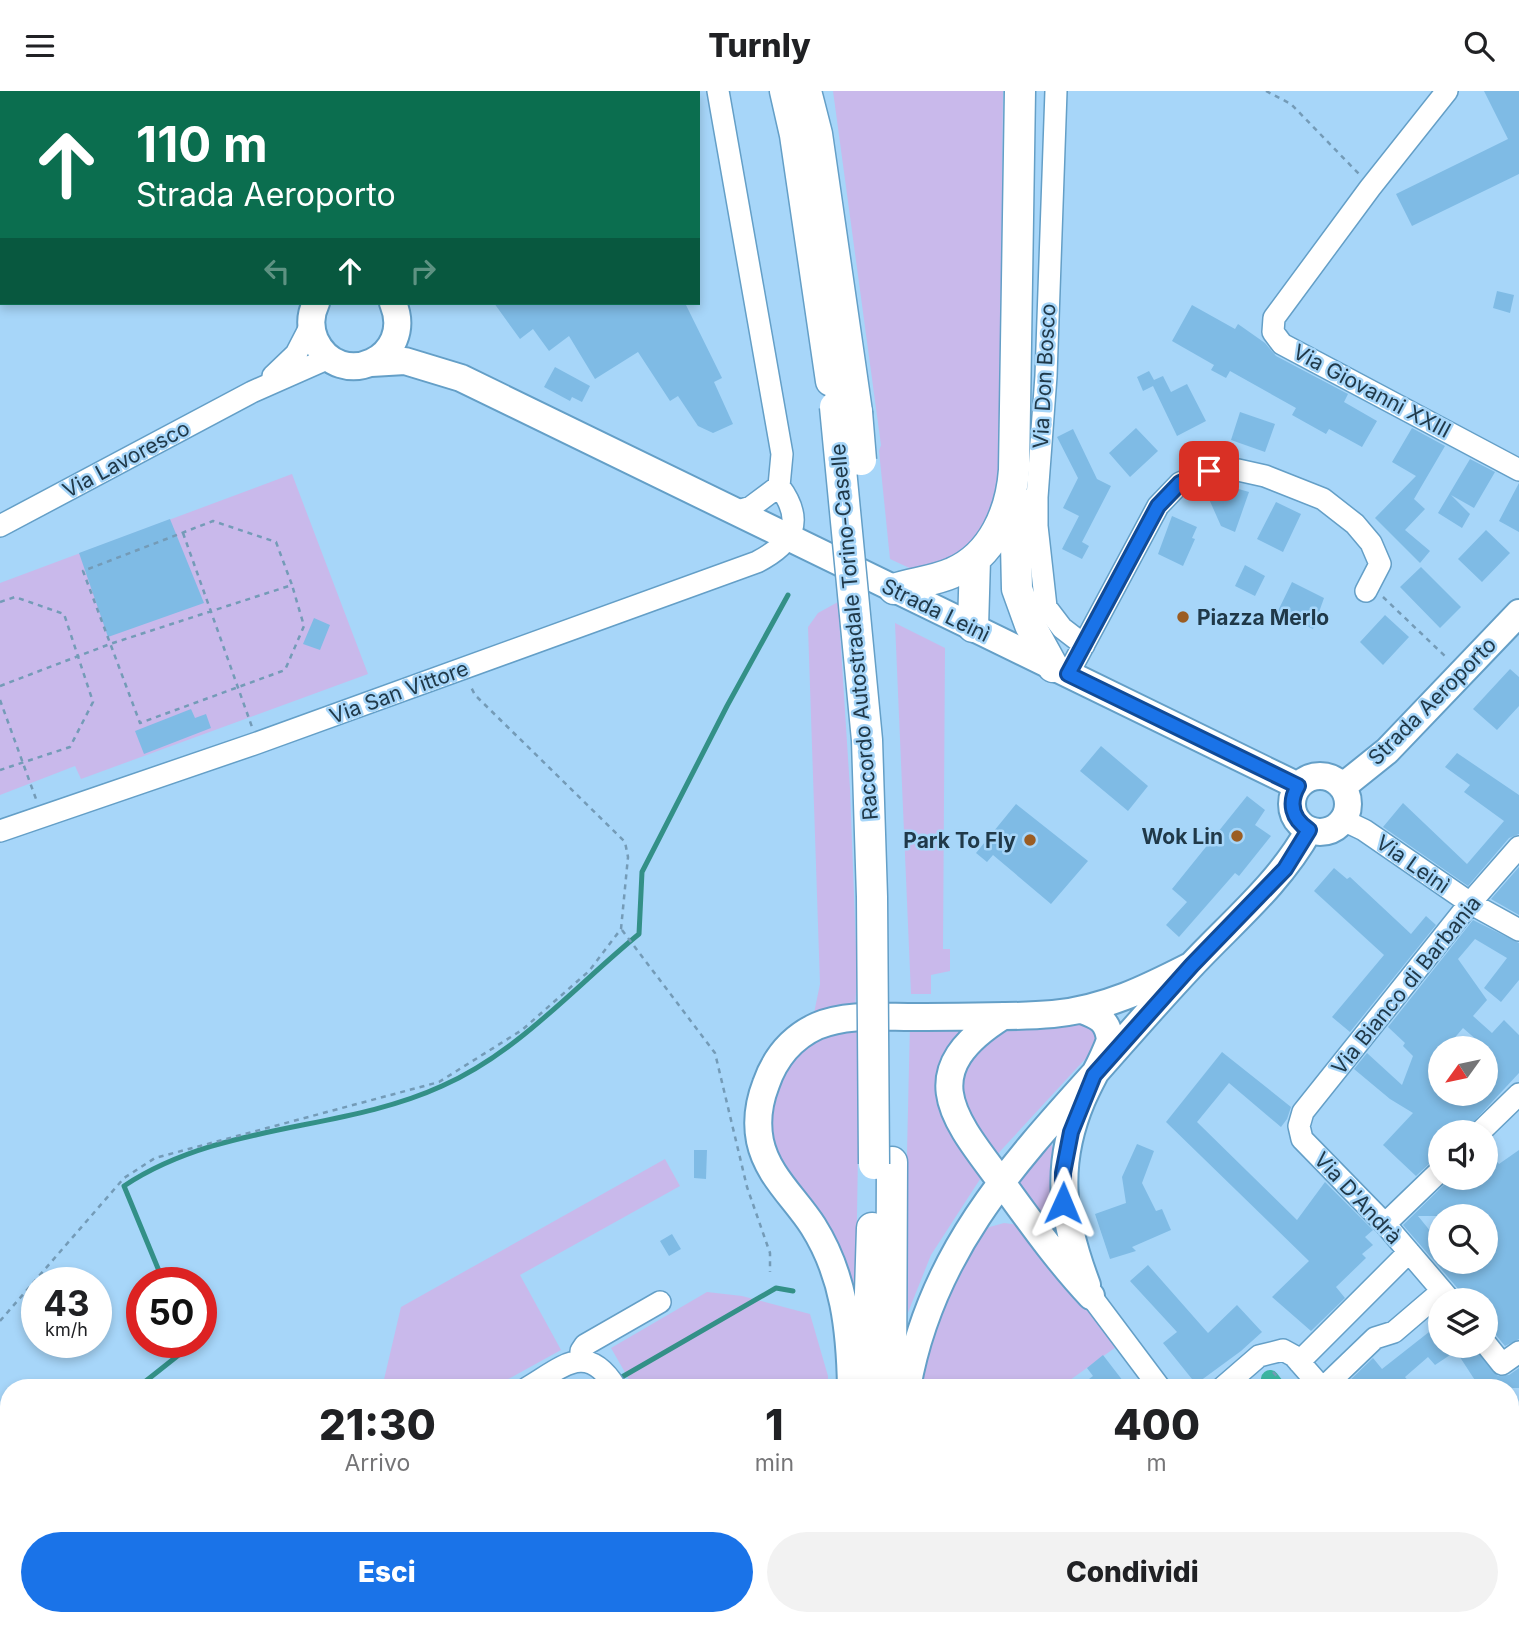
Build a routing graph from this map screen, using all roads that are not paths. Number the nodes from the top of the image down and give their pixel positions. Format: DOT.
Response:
graph roads {
  1 [pos="719,91"];
  2 [pos="785,91"];
  3 [pos="806,91"];
  4 [pos="1020,91"];
  5 [pos="1056,91"];
  6 [pos="1447,91"];
  7 [pos="313,310"];
  8 [pos="396,313"];
  9 [pos="329,358"];
  10 [pos="371,363"];
  11 [pos="461,378"];
  12 [pos="253,392"];
  13 [pos="846,409"];
  14 [pos="1519,470"];
  15 [pos="1013,485"];
  16 [pos="779,486"];
  17 [pos="736,512"];
  18 [pos="0,526"];
  19 [pos="790,539"];
  20 [pos="975,559"];
  21 [pos="1016,573"];
  22 [pos="1368,587"];
  23 [pos="894,589"];
  24 [pos="1519,613"];
  25 [pos="974,628"];
  26 [pos="1084,645"];
  27 [pos="1060,670"];
  28 [pos="1298,786"];
  29 [pos="1342,787"];
  30 [pos="1343,820"];
  31 [pos="1309,830"];
  32 [pos="0,831"];
  33 [pos="1519,847"];
  34 [pos="1470,903"];
  35 [pos="1519,930"];
  36 [pos="1192,965"];
  37 [pos="1082,1010"];
  38 [pos="1003,1016"];
  39 [pos="1094,1075"];
  40 [pos="1519,1094"];
  41 [pos="1492,1120"];
  42 [pos="1299,1126"];
  43 [pos="883,1163"];
  44 [pos="1000,1180"];
  45 [pos="1428,1183"];
  46 [pos="1032,1223"];
  47 [pos="1385,1224"];
  48 [pos="971,1225"];
  49 [pos="1409,1252"];
  50 [pos="1439,1288"];
  51 [pos="1091,1296"];
  52 [pos="660,1302"];
  53 [pos="1428,1308"];
  54 [pos="581,1360"];
  55 [pos="1299,1362"];
  56 [pos="542,1379"];
  57 [pos="610,1379"];
  58 [pos="851,1379"];
  59 [pos="868,1379"];
  60 [pos="891,1379"];
  61 [pos="910,1379"];
  62 [pos="1153,1379"];
  63 [pos="1232,1379"];
  64 [pos="1314,1379"];
  65 [pos="1332,1379"];
  1 -- 16 [label="street"];
  2 -- 13 [label="highway, Raccordo Autostradale Torino-Caselle"];
  3 -- 13 [label="highway, Raccordo Autostradale Torino-Caselle"];
  4 -- 15 [label="highway"];
  5 -- 26 [label="street, Via Don Bosco"];
  6 -- 14 [label="street, Via Giovanni XXIII"];
  7 -- 9 [label="main road"];
  7 -- 12 [label="street"];
  8 -- 10 [label="main road"];
  8 -- 11 [label="main road, Strada Leinì"];
  9 -- 10 [label="main road, Strada Leinì"];
  9 -- 12 [label="street"];
  10 -- 11 [label="main road, Strada Leinì"];
  11 -- 17 [label="main road, Strada Leinì"];
  12 -- 18 [label="street, Via Lavoresco"];
  13 -- 43 [label="highway, Raccordo Autostradale Torino-Caselle, bridge"];
  15 -- 20 [label="highway"];
  15 -- 21 [label="highway"];
  16 -- 17 [label="street"];
  16 -- 19 [label="street"];
  17 -- 19 [label="main road, Strada Leinì"];
  19 -- 23 [label="main road, Strada Leinì"];
  19 -- 32 [label="street, Via San Vittore"];
  20 -- 23 [label="highway"];
  20 -- 25 [label="highway"];
  21 -- 25 [label="highway"];
  21 -- 27 [label="highway"];
  22 -- 26 [label="street"];
  23 -- 25 [label="main road, Strada Leinì"];
  24 -- 29 [label="main road, Strada Aeroporto"];
  25 -- 27 [label="main road, Strada Leinì"];
  26 -- 27 [label="street"];
  27 -- 28 [label="main road, Strada Leinì"];
  28 -- 29 [label="main road"];
  28 -- 31 [label="main road"];
  29 -- 30 [label="main road"];
  30 -- 31 [label="main road"];
  30 -- 34 [label="street, Via Leinì"];
  31 -- 36 [label="main road"];
  33 -- 34 [label="street, Via Bianco di Barbania"];
  34 -- 35 [label="street, Via Leinì"];
  34 -- 42 [label="street, Via Bianco di Barbania"];
  36 -- 37 [label="main road"];
  36 -- 39 [label="main road"];
  37 -- 38 [label="main road"];
  37 -- 39 [label="main road"];
  38 -- 44 [label="main road"];
  38 -- 58 [label="main road"];
  39 -- 44 [label="main road"];
  39 -- 51 [label="main road"];
  40 -- 41 [label="street"];
  42 -- 47 [label="street, Via D'Andrà"];
  43 -- 59 [label="highway, Raccordo Autostradale Torino-Caselle"];
  43 -- 60 [label="highway, Raccordo Autostradale Torino-Caselle"];
  44 -- 46 [label="main road"];
  44 -- 48 [label="main road"];
  45 -- 47 [label="street"];
  46 -- 48 [label="main road"];
  46 -- 51 [label="main road"];
  47 -- 49 [label="street, Via D'Andrà"];
  48 -- 61 [label="main road"];
  49 -- 50 [label="street, Via D'Andrà"];
  49 -- 55 [label="street"];
  51 -- 62 [label="street"];
  52 -- 54 [label="street"];
  53 -- 65 [label="street"];
  54 -- 56 [label="street"];
  54 -- 57 [label="street"];
  55 -- 63 [label="street"];
  55 -- 64 [label="street"];
}
